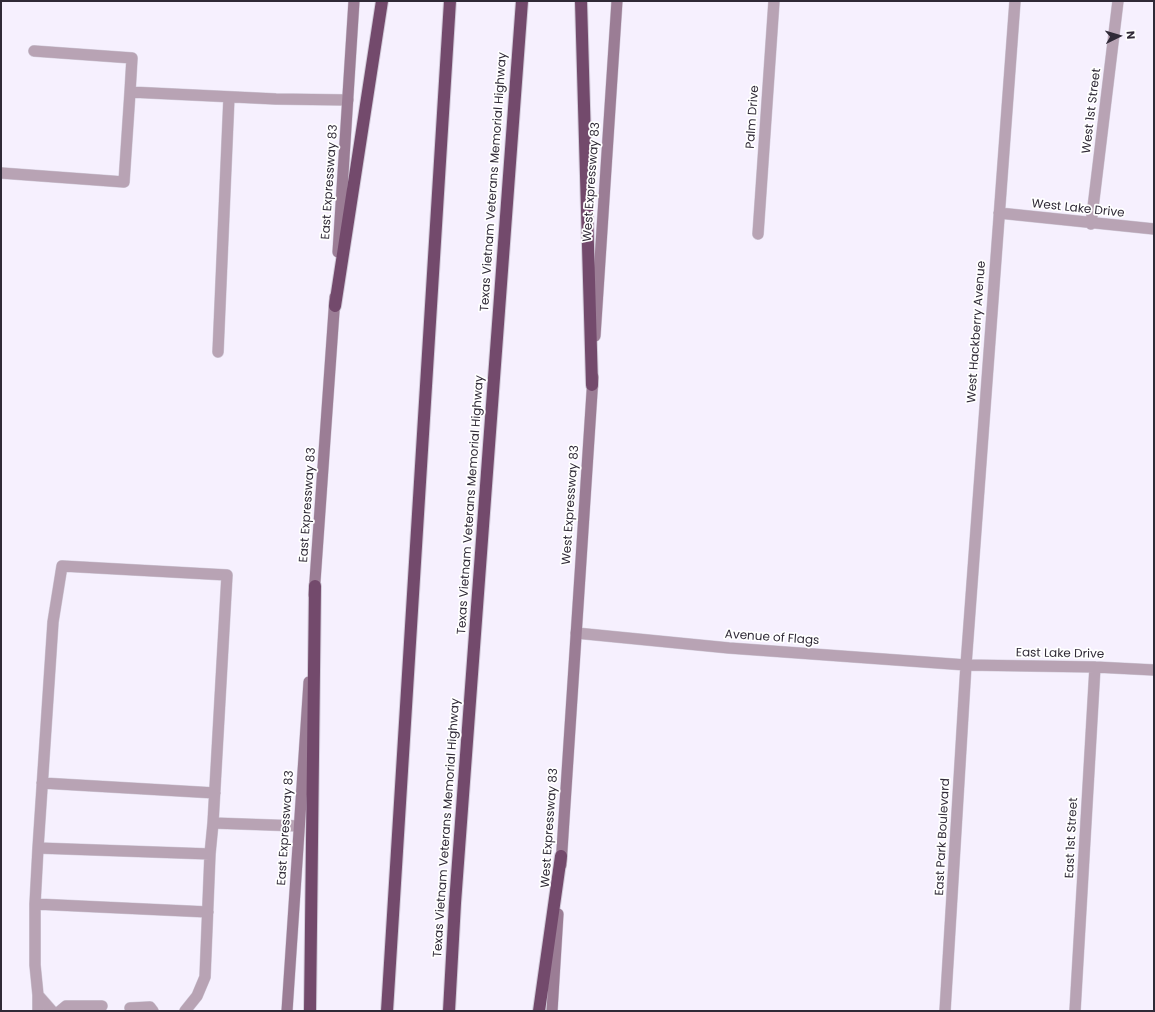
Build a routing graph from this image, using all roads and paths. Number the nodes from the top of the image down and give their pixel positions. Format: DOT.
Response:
graph roads {
  1 [pos="354,1"];
  2 [pos="382,1"];
  3 [pos="450,1"];
  4 [pos="522,1"];
  5 [pos="581,1"];
  6 [pos="617,1"];
  7 [pos="774,1"];
  8 [pos="1015,1"];
  9 [pos="1118,1"];
  10 [pos="34,51"];
  11 [pos="130,92"];
  12 [pos="229,97"];
  13 [pos="348,100"];
  14 [pos="1,173"];
  15 [pos="999,213"];
  16 [pos="1091,224"];
  17 [pos="1154,229"];
  18 [pos="758,234"];
  19 [pos="335,306"];
  20 [pos="218,352"];
  21 [pos="592,385"];
  22 [pos="315,586"];
  23 [pos="576,633"];
  24 [pos="966,665"];
  25 [pos="1095,667"];
  26 [pos="1154,670"];
  27 [pos="42,783"];
  28 [pos="215,793"];
  29 [pos="213,823"];
  30 [pos="299,826"];
  31 [pos="38,848"];
  32 [pos="210,854"];
  33 [pos="561,856"];
  34 [pos="35,904"];
  35 [pos="208,912"];
  36 [pos="38,996"];
  37 [pos="197,996"];
  38 [pos="102,1006"];
  39 [pos="130,1008"];
  40 [pos="38,1011"];
  41 [pos="52,1011"];
  42 [pos="60,1011"];
  43 [pos="153,1011"];
  44 [pos="185,1011"];
  45 [pos="195,1011"];
  46 [pos="287,1011"];
  47 [pos="310,1011"];
  48 [pos="386,1011"];
  49 [pos="449,1011"];
  50 [pos="539,1011"];
  51 [pos="552,1011"];
  52 [pos="945,1011"];
  53 [pos="1075,1011"];
  1 -- 13 [label="main road, East Expressway 83"];
  2 -- 19 [label="highway"];
  3 -- 48 [label="highway"];
  4 -- 49 [label="highway, Texas Vietnam Veterans Memorial Highway"];
  5 -- 21 [label="highway"];
  6 -- 21 [label="main road, West Expressway 83"];
  7 -- 18 [label="street, Palm Drive"];
  8 -- 15 [label="street, West Hackberry Avenue"];
  9 -- 16 [label="street, West 1st Street"];
  10 -- 11 [label="street"];
  11 -- 12 [label="street"];
  11 -- 14 [label="street"];
  12 -- 13 [label="street"];
  12 -- 20 [label="street"];
  13 -- 19 [label="main road, East Expressway 83"];
  15 -- 16 [label="street, West Lake Drive"];
  15 -- 24 [label="street, West Hackberry Avenue"];
  16 -- 17 [label="street, West Lake Drive"];
  19 -- 22 [label="main road, East Expressway 83"];
  21 -- 23 [label="main road, West Expressway 83"];
  22 -- 30 [label="main road, East Expressway 83"];
  22 -- 47 [label="highway"];
  23 -- 24 [label="street, Avenue of Flags"];
  23 -- 33 [label="main road, West Expressway 83"];
  24 -- 25 [label="street, East Lake Drive"];
  24 -- 52 [label="street, East Park Boulevard"];
  25 -- 26 [label="street, East Lake Drive"];
  25 -- 53 [label="street, East 1st Street"];
  27 -- 28 [label="street"];
  27 -- 28 [label="street"];
  27 -- 31 [label="street"];
  28 -- 29 [label="street"];
  29 -- 30 [label="street"];
  29 -- 32 [label="street"];
  30 -- 46 [label="main road, East Expressway 83"];
  31 -- 32 [label="street"];
  31 -- 34 [label="street"];
  32 -- 35 [label="street"];
  33 -- 50 [label="highway"];
  33 -- 51 [label="main road, West Expressway 83"];
  34 -- 35 [label="street"];
  34 -- 36 [label="street"];
  35 -- 37 [label="street"];
  36 -- 40 [label="street"];
  36 -- 41 [label="street"];
  37 -- 44 [label="street"];
  37 -- 45 [label="street"];
  38 -- 42 [label="street"];
  39 -- 43 [label="street"];
}
